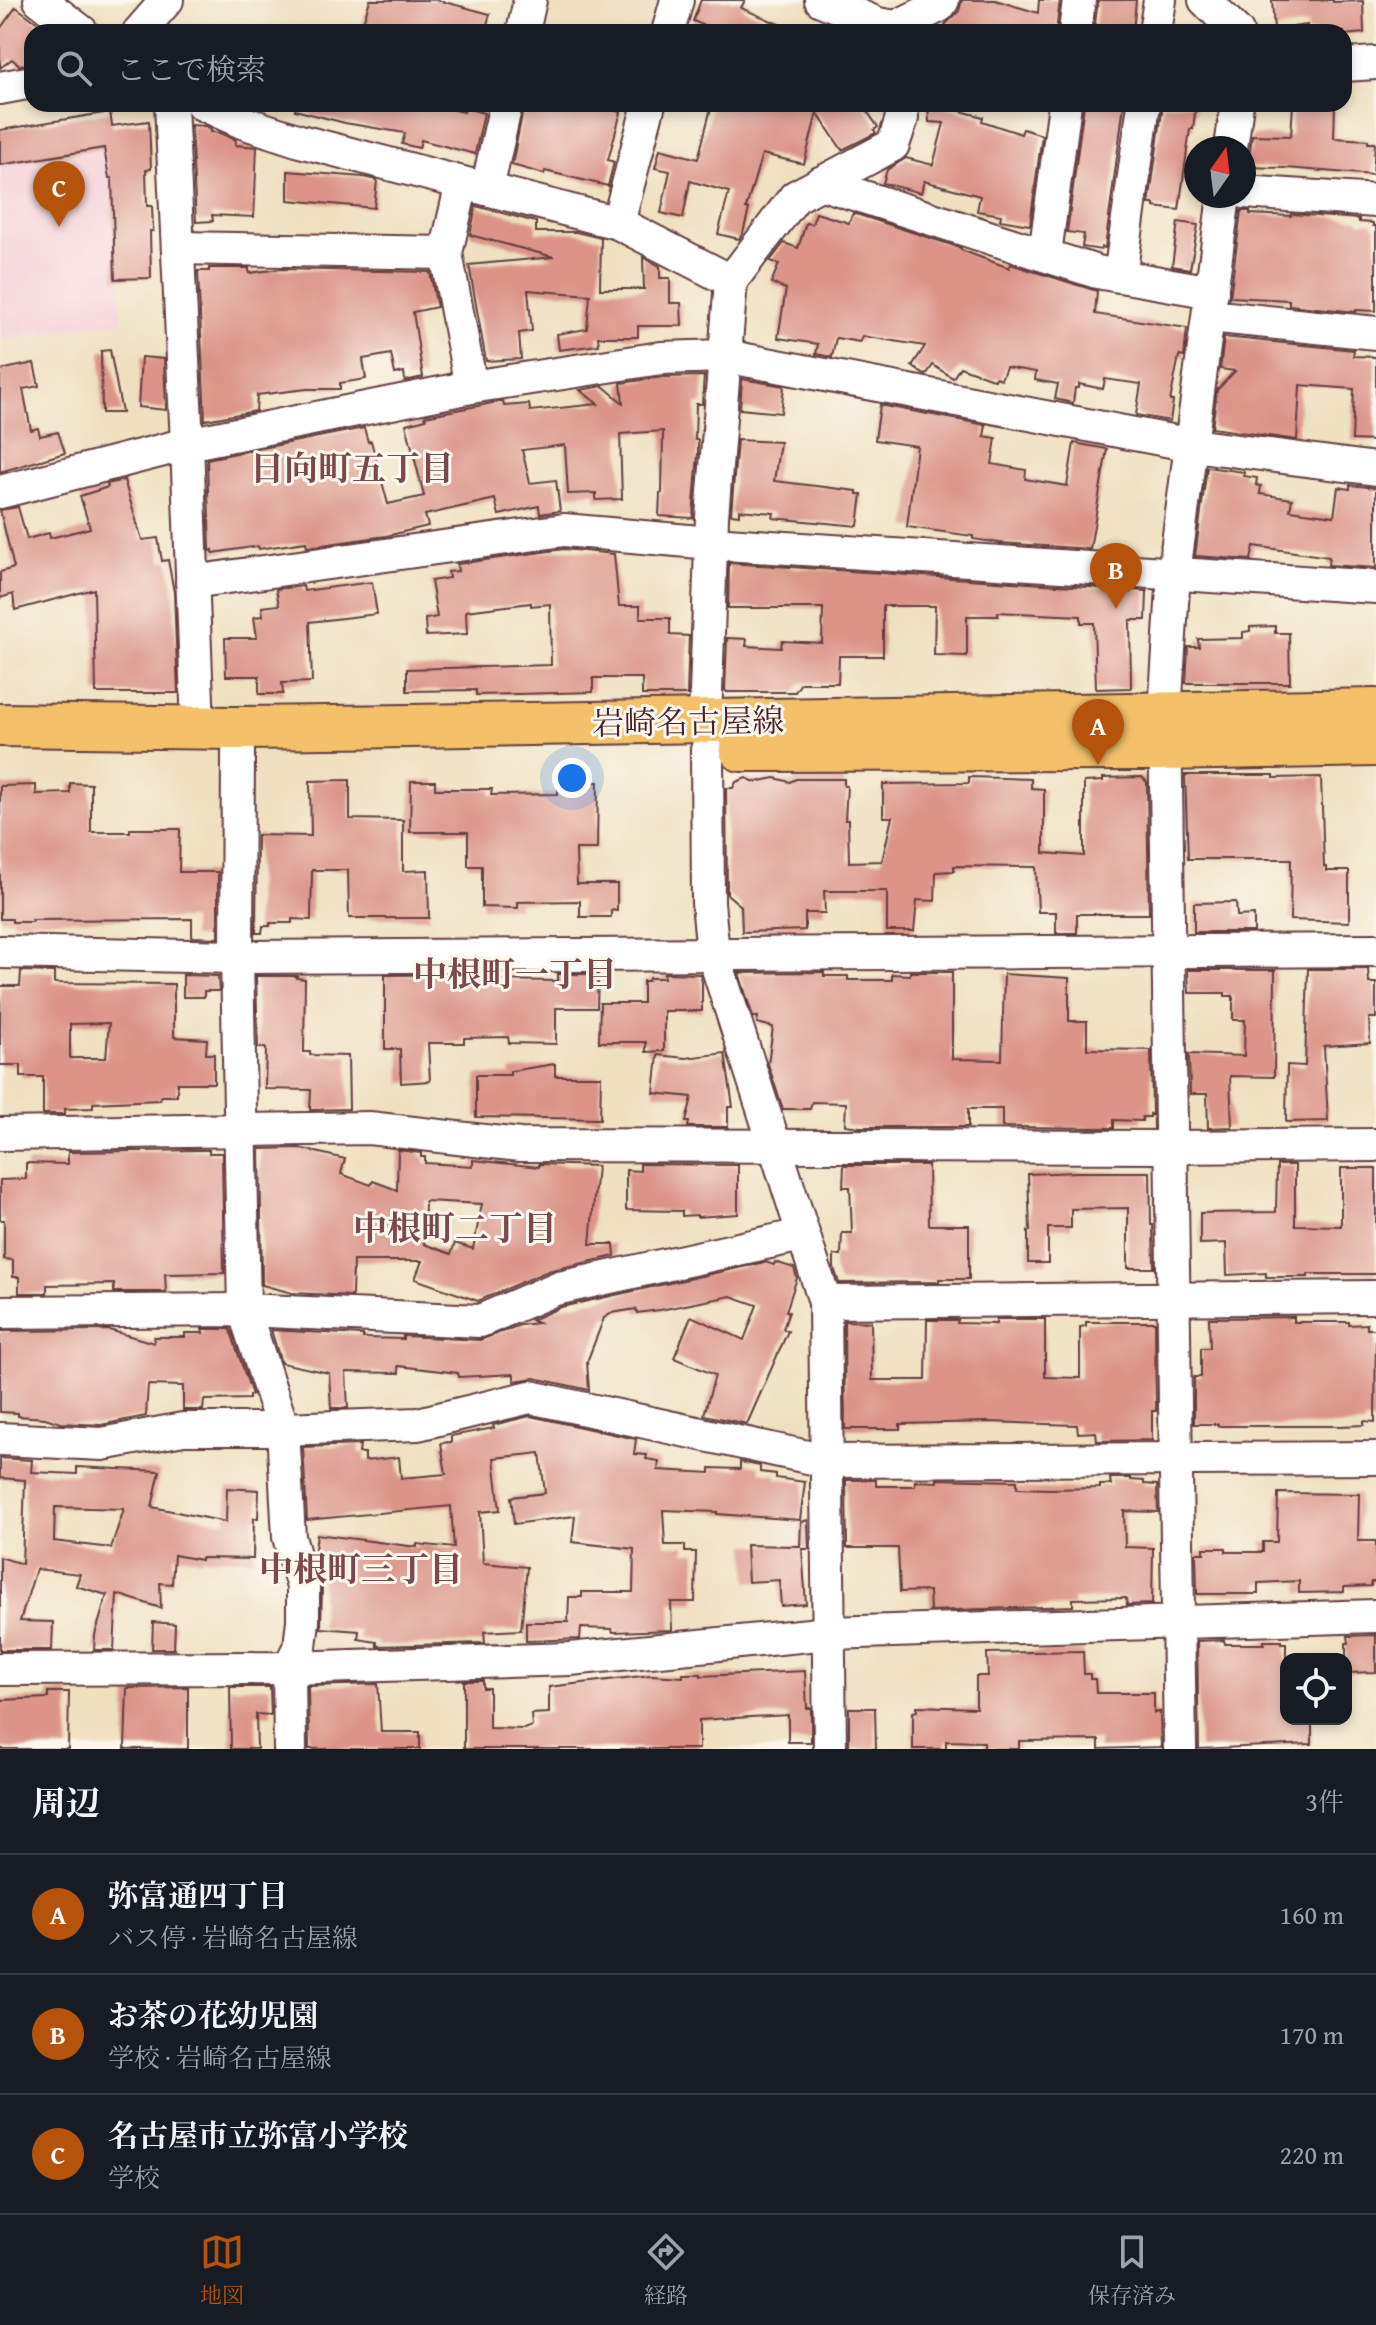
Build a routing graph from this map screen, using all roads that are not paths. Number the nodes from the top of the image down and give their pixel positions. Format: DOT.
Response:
graph roads {
  1 [pos="40,0"];
  2 [pos="167,0"];
  3 [pos="530,0"];
  4 [pos="677,0"];
  5 [pos="821,0"];
  6 [pos="943,0"];
  7 [pos="1079,0"];
  8 [pos="1160,0"];
  9 [pos="1205,0"];
  10 [pos="72,24"];
  11 [pos="146,24"];
  12 [pos="525,24"];
  13 [pos="670,24"];
  14 [pos="878,24"];
  15 [pos="905,24"];
  16 [pos="1076,24"];
  17 [pos="1156,24"];
  18 [pos="1229,24"];
  19 [pos="1376,63"];
  20 [pos="1352,64"];
  21 [pos="24,84"];
  22 [pos="0,88"];
  23 [pos="171,112"];
  24 [pos="220,112"];
  25 [pos="503,112"];
  26 [pos="647,112"];
  27 [pos="902,112"];
  28 [pos="1064,112"];
  29 [pos="1143,112"];
  30 [pos="1236,112"];
  31 [pos="1233,136"];
  32 [pos="820,183"];
  33 [pos="474,186"];
  34 [pos="1256,193"];
  35 [pos="1376,201"];
  36 [pos="1222,208"];
  37 [pos="618,223"];
  38 [pos="178,248"];
  39 [pos="446,253"];
  40 [pos="1045,254"];
  41 [pos="1120,276"];
  42 [pos="731,281"];
  43 [pos="1210,304"];
  44 [pos="1376,333"];
  45 [pos="725,356"];
  46 [pos="471,387"];
  47 [pos="187,444"];
  48 [pos="1192,445"];
  49 [pos="1376,469"];
  50 [pos="0,492"];
  51 [pos="711,543"];
  52 [pos="1174,573"];
  53 [pos="192,582"];
  54 [pos="1376,587"];
  55 [pos="1376,710"];
  56 [pos="0,725"];
  57 [pos="198,727"];
  58 [pos="1164,731"];
  59 [pos="706,736"];
  60 [pos="1376,745"];
  61 [pos="0,752"];
  62 [pos="238,752"];
  63 [pos="1376,950"];
  64 [pos="1167,951"];
  65 [pos="0,952"];
  66 [pos="713,953"];
  67 [pos="237,957"];
  68 [pos="242,1132"];
  69 [pos="0,1134"];
  70 [pos="773,1145"];
  71 [pos="1376,1145"];
  72 [pos="1170,1147"];
  73 [pos="802,1235"];
  74 [pos="1376,1297"];
  75 [pos="1173,1298"];
  76 [pos="825,1302"];
  77 [pos="244,1310"];
  78 [pos="0,1312"];
  79 [pos="283,1429"];
  80 [pos="0,1439"];
  81 [pos="1175,1458"];
  82 [pos="1376,1458"];
  83 [pos="826,1461"];
  84 [pos="1376,1616"];
  85 [pos="1178,1621"];
  86 [pos="829,1633"];
  87 [pos="289,1668"];
  88 [pos="0,1669"];
  89 [pos="290,1749"];
  90 [pos="830,1749"];
  91 [pos="1180,1749"];
  1 -- 10 [label="street"];
  2 -- 11 [label="street"];
  3 -- 12 [label="street"];
  4 -- 13 [label="street"];
  5 -- 14 [label="street"];
  6 -- 15 [label="street"];
  7 -- 16 [label="street"];
  8 -- 17 [label="street"];
  9 -- 18 [label="street"];
  19 -- 20 [label="street"];
  21 -- 22 [label="street"];
  23 -- 38 [label="street"];
  24 -- 33 [label="street"];
  25 -- 33 [label="street"];
  26 -- 37 [label="street"];
  27 -- 32 [label="street"];
  28 -- 40 [label="street"];
  29 -- 41 [label="street"];
  30 -- 31 [label="street"];
  32 -- 40 [label="street"];
  32 -- 42 [label="street"];
  33 -- 37 [label="street"];
  33 -- 39 [label="street"];
  34 -- 35 [label="street"];
  36 -- 43 [label="street"];
  37 -- 42 [label="street"];
  38 -- 39 [label="street"];
  38 -- 47 [label="street"];
  39 -- 46 [label="street"];
  40 -- 41 [label="street"];
  41 -- 43 [label="street"];
  42 -- 45 [label="street"];
  43 -- 44 [label="street"];
  43 -- 48 [label="street"];
  45 -- 46 [label="street"];
  45 -- 48 [label="street"];
  45 -- 51 [label="street"];
  46 -- 47 [label="street"];
  47 -- 50 [label="street"];
  47 -- 53 [label="street"];
  48 -- 49 [label="street"];
  48 -- 52 [label="street"];
  51 -- 52 [label="street"];
  51 -- 53 [label="street"];
  51 -- 59 [label="street"];
  52 -- 54 [label="street"];
  52 -- 58 [label="street"];
  53 -- 57 [label="street"];
  55 -- 58 [label="main road, 岩崎名古屋線"];
  56 -- 57 [label="main road, 岩崎名古屋線"];
  57 -- 59 [label="main road, 岩崎名古屋線"];
  58 -- 59 [label="main road, 岩崎名古屋線"];
  58 -- 60 [label="main road, 岩崎名古屋線"];
  58 -- 64 [label="street"];
  59 -- 62 [label="main road, 岩崎名古屋線"];
  59 -- 66 [label="street"];
  61 -- 62 [label="main road, 岩崎名古屋線"];
  62 -- 67 [label="street"];
  63 -- 64 [label="street"];
  64 -- 66 [label="street"];
  64 -- 72 [label="street"];
  65 -- 67 [label="street"];
  66 -- 67 [label="street"];
  66 -- 70 [label="street"];
  67 -- 68 [label="street"];
  68 -- 69 [label="street"];
  68 -- 70 [label="street"];
  68 -- 77 [label="street"];
  70 -- 72 [label="street"];
  70 -- 73 [label="street"];
  71 -- 72 [label="street"];
  72 -- 75 [label="street"];
  73 -- 76 [label="street"];
  73 -- 77 [label="street"];
  74 -- 75 [label="street"];
  75 -- 76 [label="street"];
  75 -- 81 [label="street"];
  76 -- 83 [label="street"];
  77 -- 78 [label="street"];
  77 -- 79 [label="street"];
  79 -- 80 [label="street"];
  79 -- 83 [label="street"];
  79 -- 87 [label="street"];
  81 -- 82 [label="street"];
  81 -- 83 [label="street"];
  81 -- 85 [label="street"];
  83 -- 86 [label="street"];
  84 -- 85 [label="street"];
  85 -- 86 [label="street"];
  85 -- 91 [label="street"];
  86 -- 87 [label="street"];
  86 -- 90 [label="street"];
  87 -- 88 [label="street"];
  87 -- 89 [label="street"];
}
